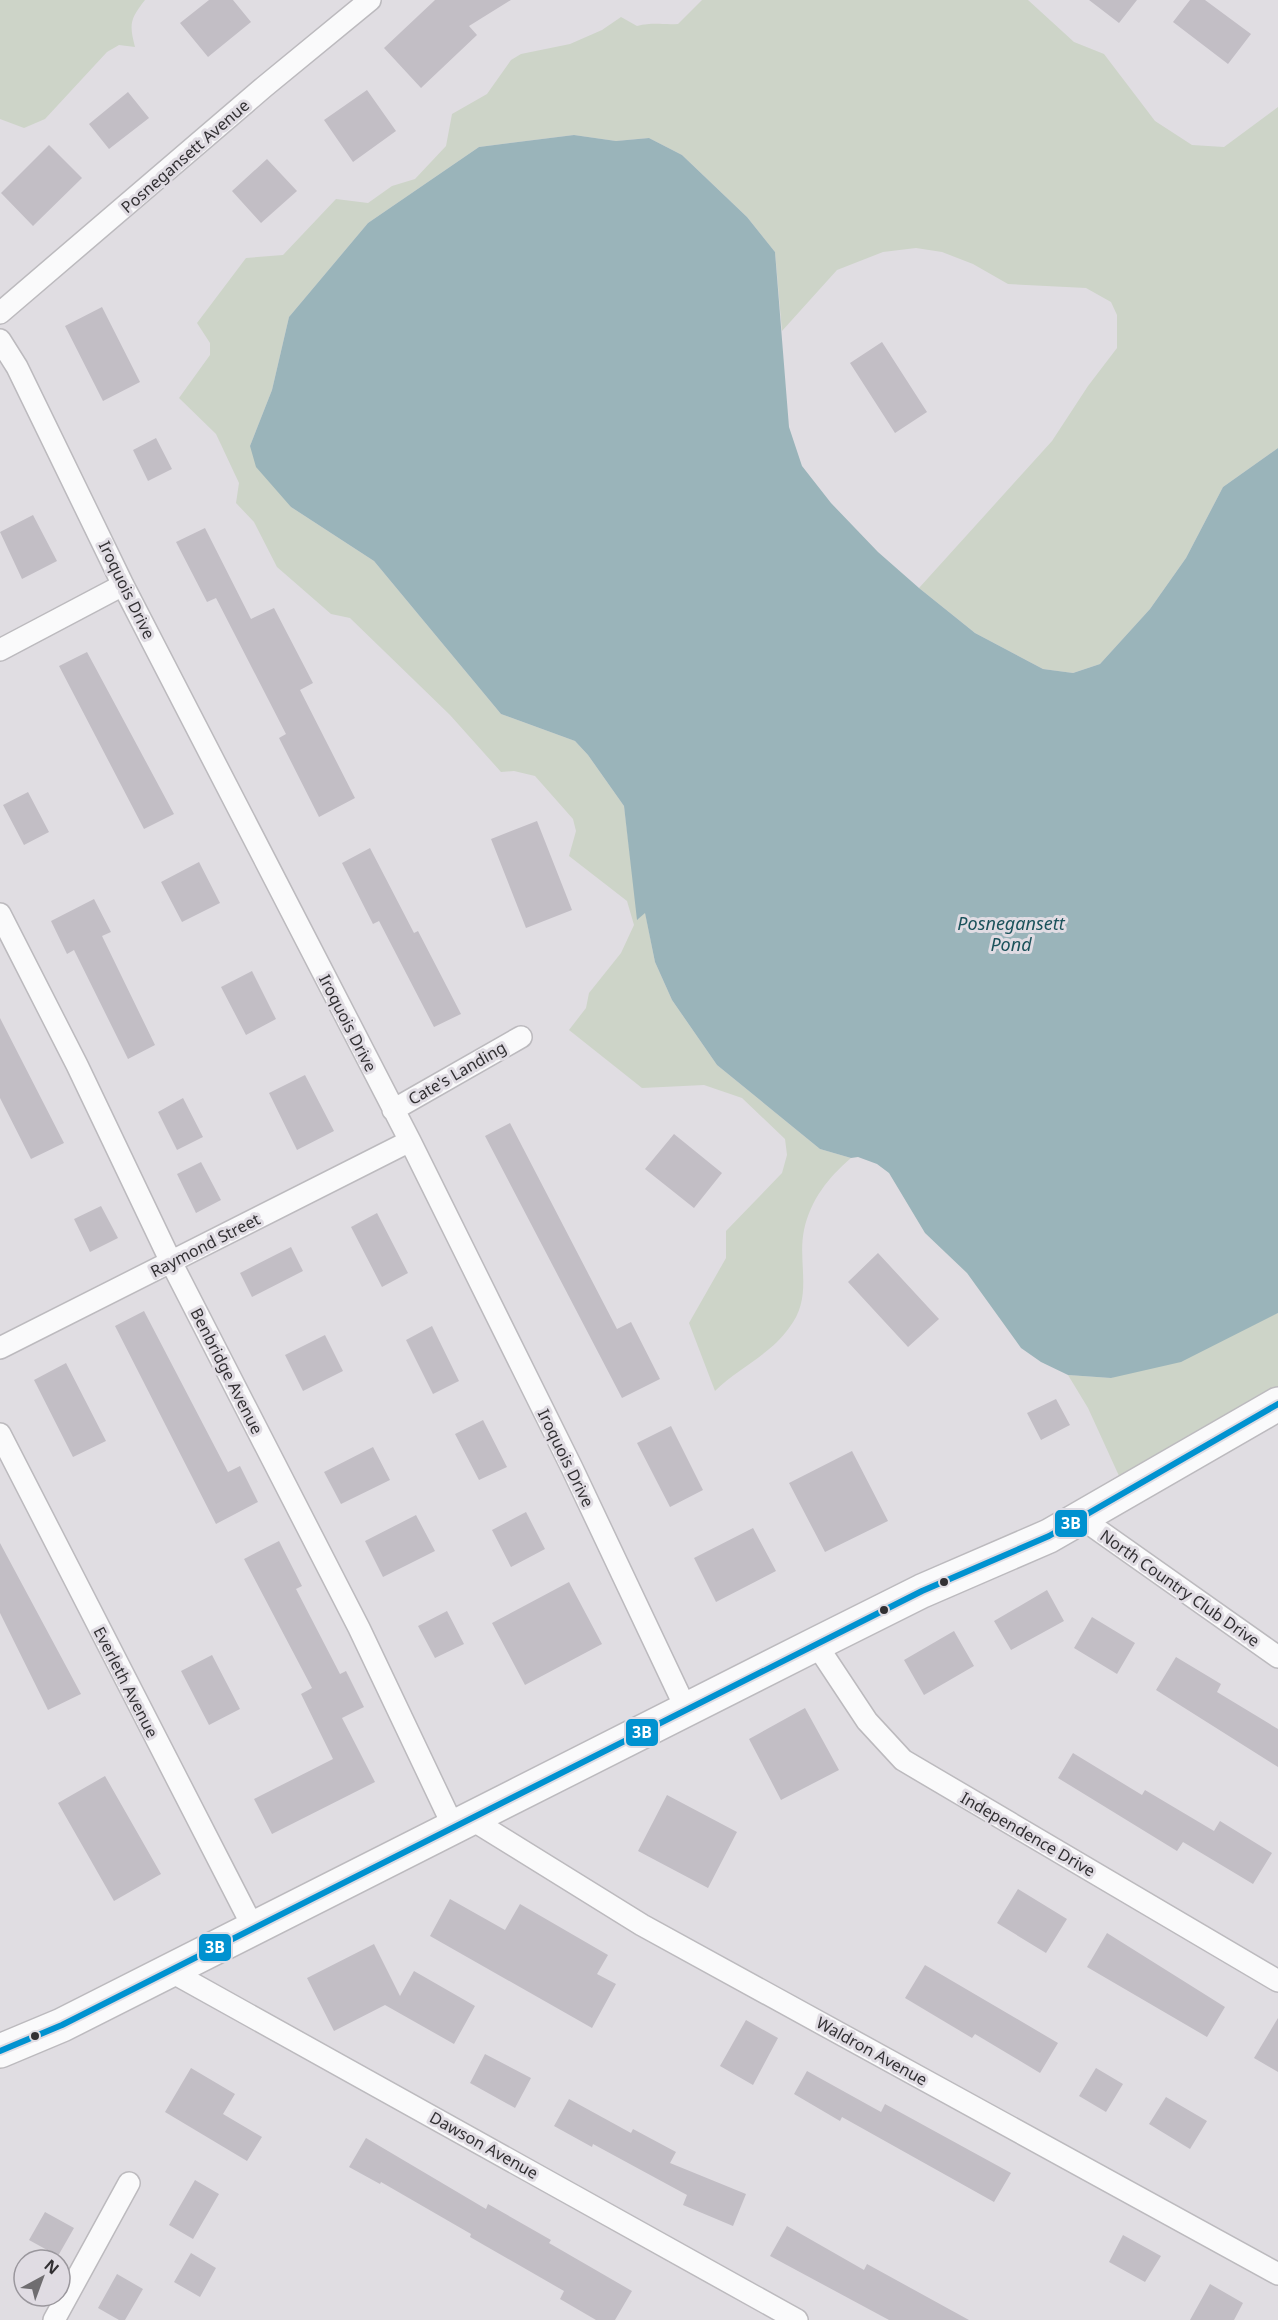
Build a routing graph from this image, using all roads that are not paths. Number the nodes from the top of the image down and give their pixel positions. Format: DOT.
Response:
graph roads {
  1 [pos="370,0"];
  2 [pos="0,313"];
  3 [pos="0,340"];
  4 [pos="123,585"];
  5 [pos="0,650"];
  6 [pos="0,914"];
  7 [pos="521,1037"];
  8 [pos="393,1110"];
  9 [pos="410,1141"];
  10 [pos="171,1262"];
  11 [pos="0,1348"];
  12 [pos="1278,1404"];
  13 [pos="0,1434"];
  14 [pos="1081,1518"];
  15 [pos="816,1644"];
  16 [pos="1278,1657"];
  17 [pos="687,1711"];
  18 [pos="463,1824"];
  19 [pos="254,1929"];
  20 [pos="170,1971"];
  21 [pos="1278,1981"];
  22 [pos="0,2051"];
  23 [pos="129,2183"];
  24 [pos="1278,2274"];
  25 [pos="54,2320"];
  26 [pos="797,2320"];
  1 -- 2 [label="street, Posnegansett Avenue"];
  3 -- 4 [label="street, Iroquois Drive"];
  4 -- 5 [label="street"];
  4 -- 8 [label="street, Iroquois Drive"];
  6 -- 10 [label="street, Benbridge Avenue"];
  7 -- 8 [label="street, Cate's Landing"];
  8 -- 9 [label="street, Iroquois Drive"];
  9 -- 10 [label="street, Raymond Street"];
  9 -- 17 [label="street, Iroquois Drive"];
  10 -- 11 [label="street, Raymond Street"];
  10 -- 18 [label="street, Benbridge Avenue"];
  12 -- 14 [label="main road"];
  13 -- 19 [label="street, Everleth Avenue"];
  14 -- 15 [label="main road"];
  14 -- 16 [label="street, North Country Club Drive"];
  15 -- 17 [label="main road"];
  15 -- 21 [label="street, Independence Drive"];
  17 -- 18 [label="main road"];
  18 -- 19 [label="main road"];
  18 -- 24 [label="street, Waldron Avenue"];
  19 -- 20 [label="main road"];
  20 -- 22 [label="main road"];
  20 -- 26 [label="street, Dawson Avenue"];
  23 -- 25 [label="street"];
}
